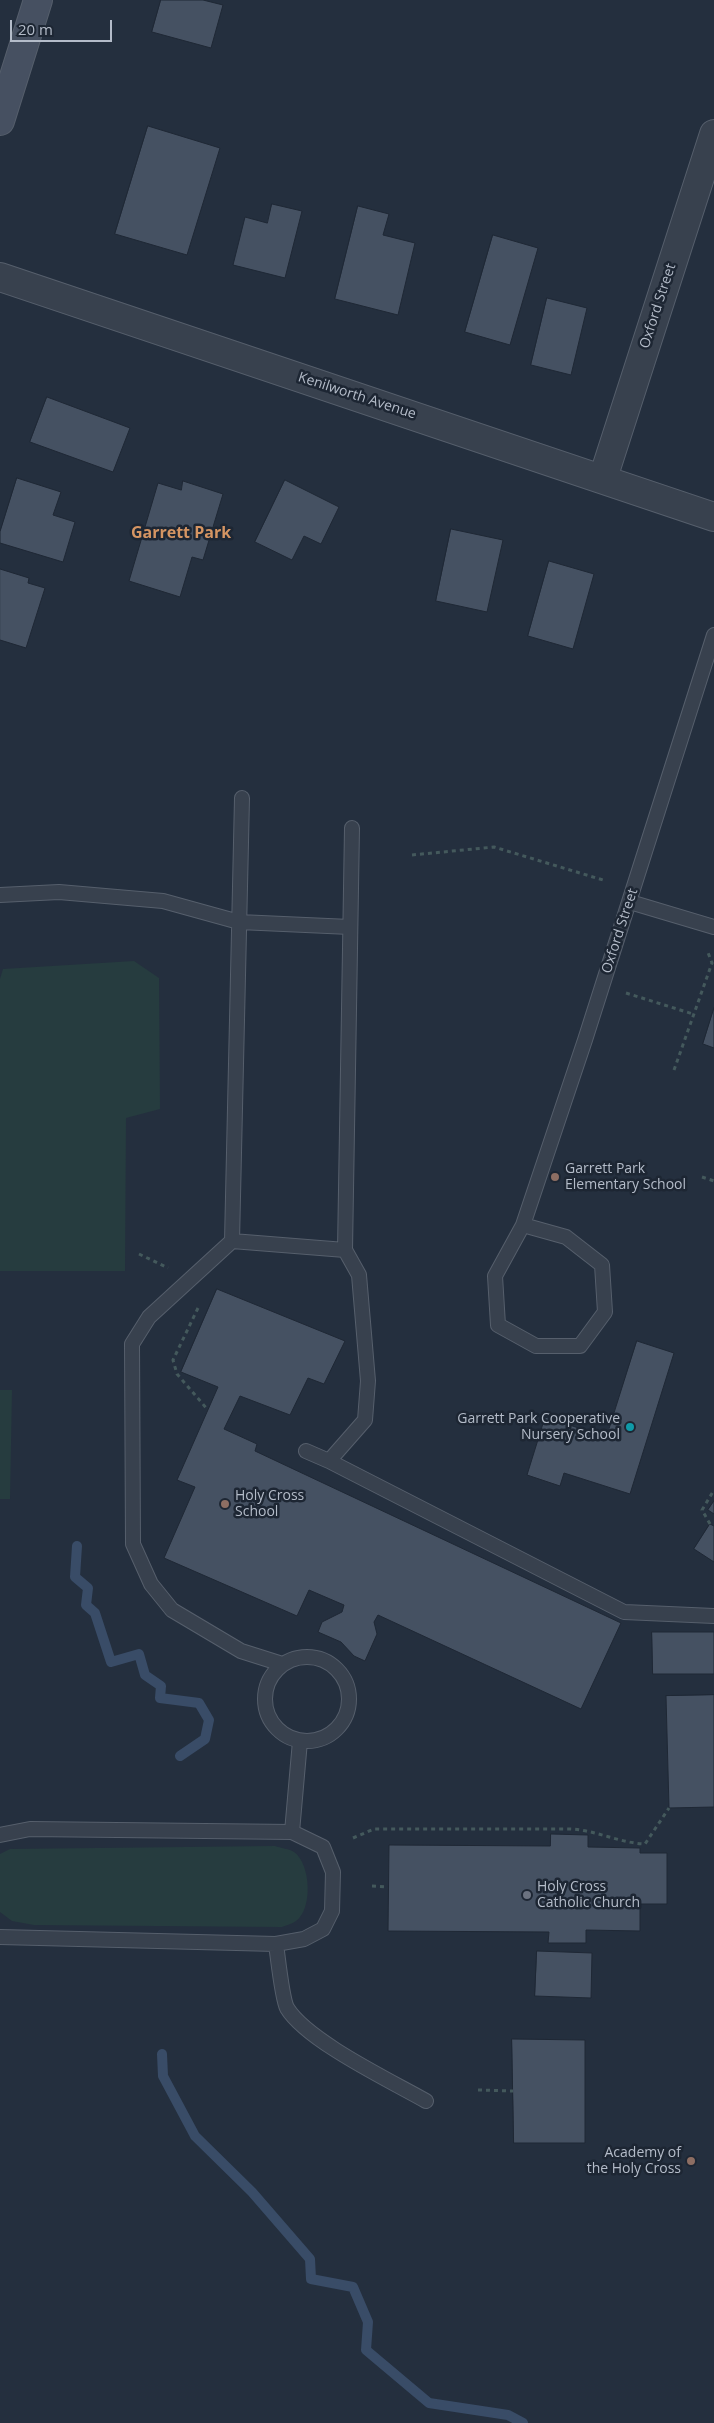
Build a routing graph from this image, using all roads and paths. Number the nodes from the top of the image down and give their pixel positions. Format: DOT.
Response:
graph roads {
  1 [pos="38,0"];
  2 [pos="0,121"];
  3 [pos="714,134"];
  4 [pos="0,276"];
  5 [pos="603,478"];
  6 [pos="714,517"];
  7 [pos="714,635"];
  8 [pos="242,798"];
  9 [pos="352,828"];
  10 [pos="412,855"];
  11 [pos="603,880"];
  12 [pos="0,896"];
  13 [pos="630,902"];
  14 [pos="239,922"];
  15 [pos="350,927"];
  16 [pos="714,928"];
  17 [pos="706,948"];
  18 [pos="626,993"];
  19 [pos="693,1014"];
  20 [pos="674,1070"];
  21 [pos="702,1177"];
  22 [pos="714,1181"];
  23 [pos="523,1225"];
  24 [pos="232,1241"];
  25 [pos="345,1250"];
  26 [pos="139,1254"];
  27 [pos="174,1271"];
  28 [pos="200,1304"];
  29 [pos="208,1410"];
  30 [pos="306,1450"];
  31 [pos="328,1461"];
  32 [pos="714,1490"];
  33 [pos="710,1524"];
  34 [pos="714,1616"];
  35 [pos="282,1664"];
  36 [pos="300,1741"];
  37 [pos="669,1808"];
  38 [pos="292,1832"];
  39 [pos="0,1835"];
  40 [pos="354,1838"];
  41 [pos="372,1886"];
  42 [pos="388,1886"];
  43 [pos="0,1937"];
  44 [pos="276,1944"];
  45 [pos="478,2090"];
  46 [pos="513,2092"];
  47 [pos="426,2101"];
  1 -- 2 [label="main road"];
  3 -- 5 [label="street, Oxford Street"];
  4 -- 5 [label="street, Kenilworth Avenue"];
  5 -- 6 [label="street, Kenilworth Avenue"];
  7 -- 13 [label="lane, Oxford Street"];
  8 -- 14 [label="lane"];
  9 -- 15 [label="lane"];
  10 -- 11 [label="path"];
  12 -- 14 [label="lane"];
  13 -- 16 [label="lane"];
  13 -- 23 [label="lane, Oxford Street"];
  14 -- 15 [label="lane"];
  14 -- 24 [label="lane"];
  15 -- 25 [label="lane"];
  17 -- 19 [label="path"];
  18 -- 19 [label="path"];
  19 -- 20 [label="path"];
  21 -- 22 [label="path"];
  23 -- 23 [label="lane, Oxford Street"];
  24 -- 25 [label="lane"];
  24 -- 35 [label="lane"];
  25 -- 31 [label="lane"];
  26 -- 27 [label="path"];
  28 -- 29 [label="path"];
  30 -- 31 [label="lane"];
  31 -- 34 [label="lane"];
  32 -- 33 [label="path"];
  35 -- 36 [label="lane"];
  35 -- 36 [label="lane"];
  36 -- 38 [label="lane"];
  37 -- 40 [label="path"];
  38 -- 39 [label="lane"];
  38 -- 44 [label="lane"];
  41 -- 42 [label="path"];
  43 -- 44 [label="lane"];
  44 -- 47 [label="lane"];
  45 -- 46 [label="path"];
}
